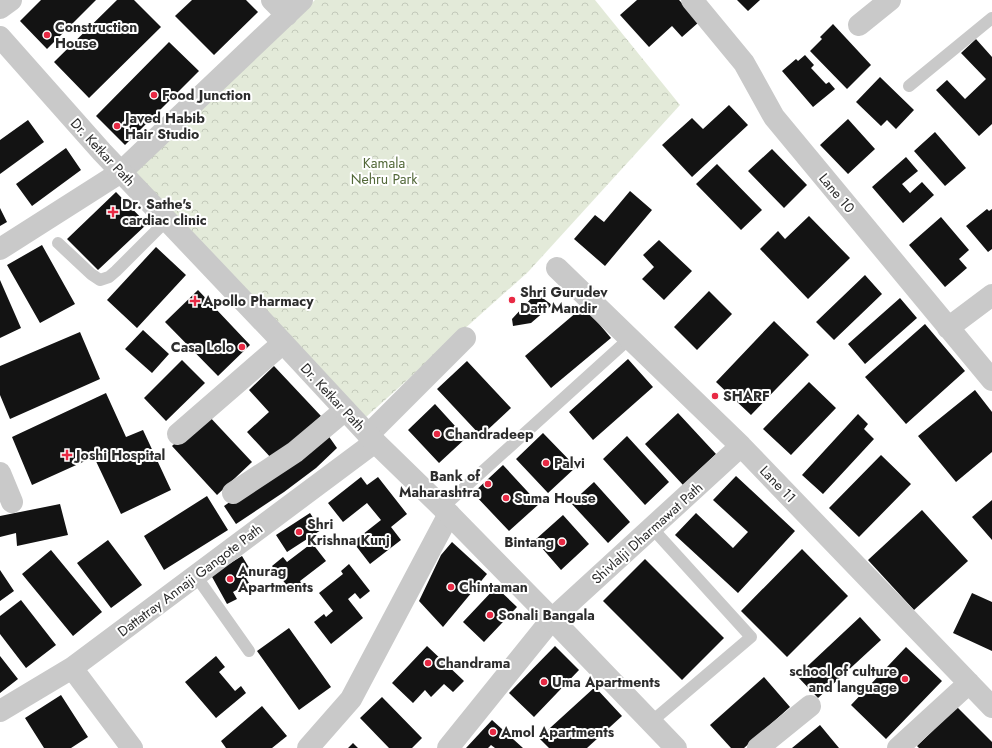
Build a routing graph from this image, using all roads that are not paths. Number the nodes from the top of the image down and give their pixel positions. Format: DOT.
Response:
graph roads {
  1 [pos="11,0"];
  2 [pos="692,0"];
  3 [pos="890,0"];
  4 [pos="287,5"];
  5 [pos="0,8"];
  6 [pos="992,18"];
  7 [pos="859,25"];
  8 [pos="0,37"];
  9 [pos="909,86"];
  10 [pos="121,172"];
  11 [pos="166,220"];
  12 [pos="58,243"];
  13 [pos="0,249"];
  14 [pos="557,268"];
  15 [pos="992,295"];
  16 [pos="948,328"];
  17 [pos="466,338"];
  18 [pos="630,338"];
  19 [pos="283,343"];
  20 [pos="992,380"];
  21 [pos="345,410"];
  22 [pos="178,434"];
  23 [pos="372,438"];
  24 [pos="742,446"];
  25 [pos="0,473"];
  26 [pos="233,493"];
  27 [pos="12,502"];
  28 [pos="446,511"];
  29 [pos="652,528"];
  30 [pos="196,576"];
  31 [pos="552,619"];
  32 [pos="250,652"];
  33 [pos="72,668"];
  34 [pos="969,683"];
  35 [pos="810,706"];
  36 [pos="992,707"];
  37 [pos="0,711"];
  38 [pos="651,722"];
  39 [pos="132,748"];
  40 [pos="308,748"];
  41 [pos="448,748"];
  42 [pos="676,748"];
  43 [pos="758,748"];
  44 [pos="898,748"];
  1 -- 5 [label="street"];
  2 -- 16 [label="street, Lane 10"];
  3 -- 7 [label="street"];
  4 -- 10 [label="street"];
  6 -- 9 [label="lane"];
  8 -- 10 [label="street, Dr. Ketkar Path"];
  10 -- 11 [label="street, Dr. Ketkar Path"];
  10 -- 13 [label="street"];
  11 -- 12 [label="lane"];
  11 -- 19 [label="street, Dr. Ketkar Path"];
  14 -- 18 [label="street, Lane 11"];
  15 -- 16 [label="street"];
  16 -- 20 [label="street, Lane 10"];
  17 -- 23 [label="street, Dattatray Annaji Gangote Path"];
  18 -- 24 [label="street, Lane 11"];
  18 -- 28 [label="lane"];
  19 -- 21 [label="street, Dr. Ketkar Path"];
  19 -- 22 [label="street"];
  21 -- 23 [label="street, Dr. Ketkar Path"];
  21 -- 26 [label="street"];
  23 -- 28 [label="street, Dr. Ketkar Path"];
  23 -- 30 [label="street, Dattatray Annaji Gangote Path"];
  24 -- 29 [label="street, Shivlalji Dharmawat Path"];
  24 -- 34 [label="street, Lane 11"];
  25 -- 27 [label="street"];
  28 -- 31 [label="street, Dr. Ketkar Path"];
  28 -- 40 [label="street"];
  29 -- 31 [label="street, Shivlalji Dharmawat Path"];
  29 -- 38 [label="lane"];
  30 -- 32 [label="lane"];
  30 -- 33 [label="street, Dattatray Annaji Gangote Path"];
  31 -- 38 [label="street, Dr. Ketkar Path"];
  31 -- 41 [label="street, Shivlalji Dharmawat Path"];
  33 -- 37 [label="street, Dattatray Annaji Gangote Path"];
  33 -- 39 [label="street"];
  34 -- 36 [label="street, Lane 11"];
  34 -- 44 [label="street"];
  35 -- 43 [label="street"];
  38 -- 42 [label="street, Dr. Ketkar Path"];
}
